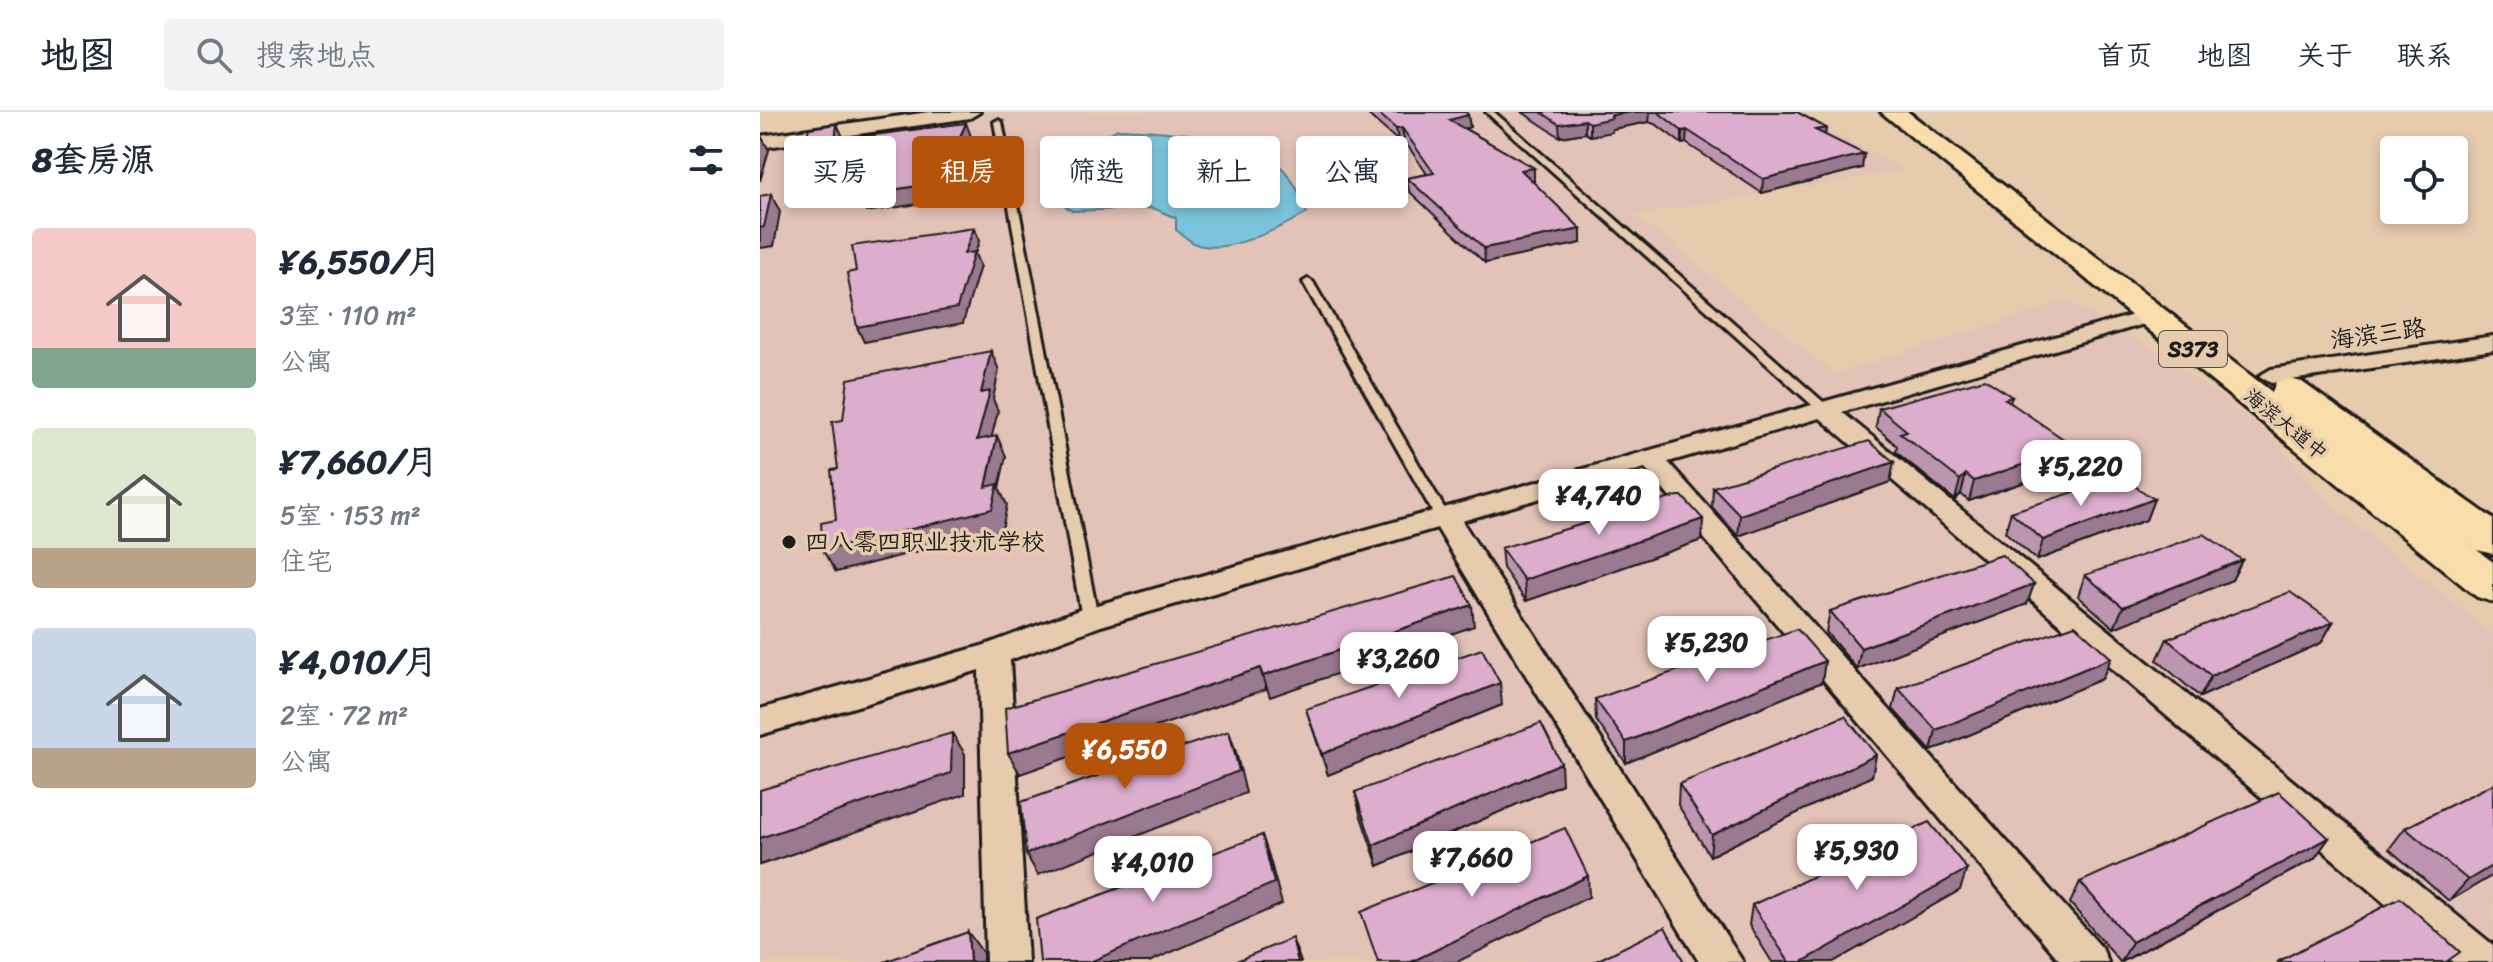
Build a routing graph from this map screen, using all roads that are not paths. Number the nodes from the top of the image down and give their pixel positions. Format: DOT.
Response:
graph roads {
  1 [pos="970,112"];
  2 [pos="1490,112"];
  3 [pos="1893,112"];
  4 [pos="1921,112"];
  5 [pos="998,122"];
  6 [pos="760,142"];
  7 [pos="1308,282"];
  8 [pos="2151,316"];
  9 [pos="2493,343"];
  10 [pos="2271,376"];
  11 [pos="1825,410"];
  12 [pos="1651,459"];
  13 [pos="1443,518"];
  14 [pos="2493,540"];
  15 [pos="2493,586"];
  16 [pos="1090,618"];
  17 [pos="994,654"];
  18 [pos="760,722"];
  19 [pos="1007,962"];
  20 [pos="1722,962"];
  21 [pos="2087,962"];
  22 [pos="2483,962"];
  1 -- 6 [label="street"];
  2 -- 11 [label="lane"];
  3 -- 8 [label="main road, 海滨大道中 / S373"];
  4 -- 10 [label="main road, 海滨大道中 / S373"];
  5 -- 16 [label="lane"];
  7 -- 13 [label="lane"];
  8 -- 11 [label="street"];
  8 -- 15 [label="main road, 海滨大道中 / S373"];
  9 -- 10 [label="street, 海滨三路"];
  10 -- 14 [label="main road, 海滨大道中 / S373"];
  11 -- 12 [label="street"];
  11 -- 22 [label="street"];
  12 -- 13 [label="street"];
  12 -- 21 [label="street"];
  13 -- 16 [label="street"];
  13 -- 20 [label="street"];
  16 -- 17 [label="street"];
  17 -- 18 [label="street"];
  17 -- 19 [label="street"];
}
